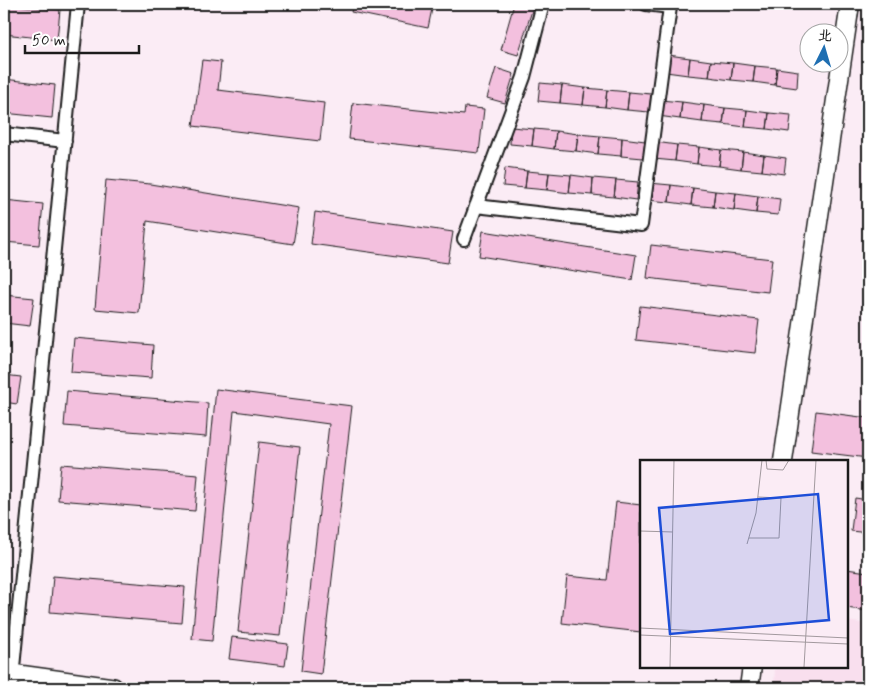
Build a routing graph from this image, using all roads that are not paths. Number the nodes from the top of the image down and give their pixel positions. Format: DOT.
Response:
graph roads {
  1 [pos="78,4"];
  2 [pos="543,4"];
  3 [pos="646,4"];
  4 [pos="850,4"];
  5 [pos="4,134"];
  6 [pos="65,140"];
  7 [pos="476,206"];
  8 [pos="464,239"];
  9 [pos="782,460"];
  10 [pos="752,667"];
  11 [pos="9,679"];
  12 [pos="113,688"];
  13 [pos="749,688"];
  1 -- 6 [label="street"];
  2 -- 7 [label="street"];
  3 -- 7 [label="street"];
  4 -- 9 [label="street"];
  5 -- 6 [label="street"];
  6 -- 11 [label="street"];
  7 -- 8 [label="street"];
  10 -- 13 [label="street"];
  11 -- 12 [label="main road"];
}
